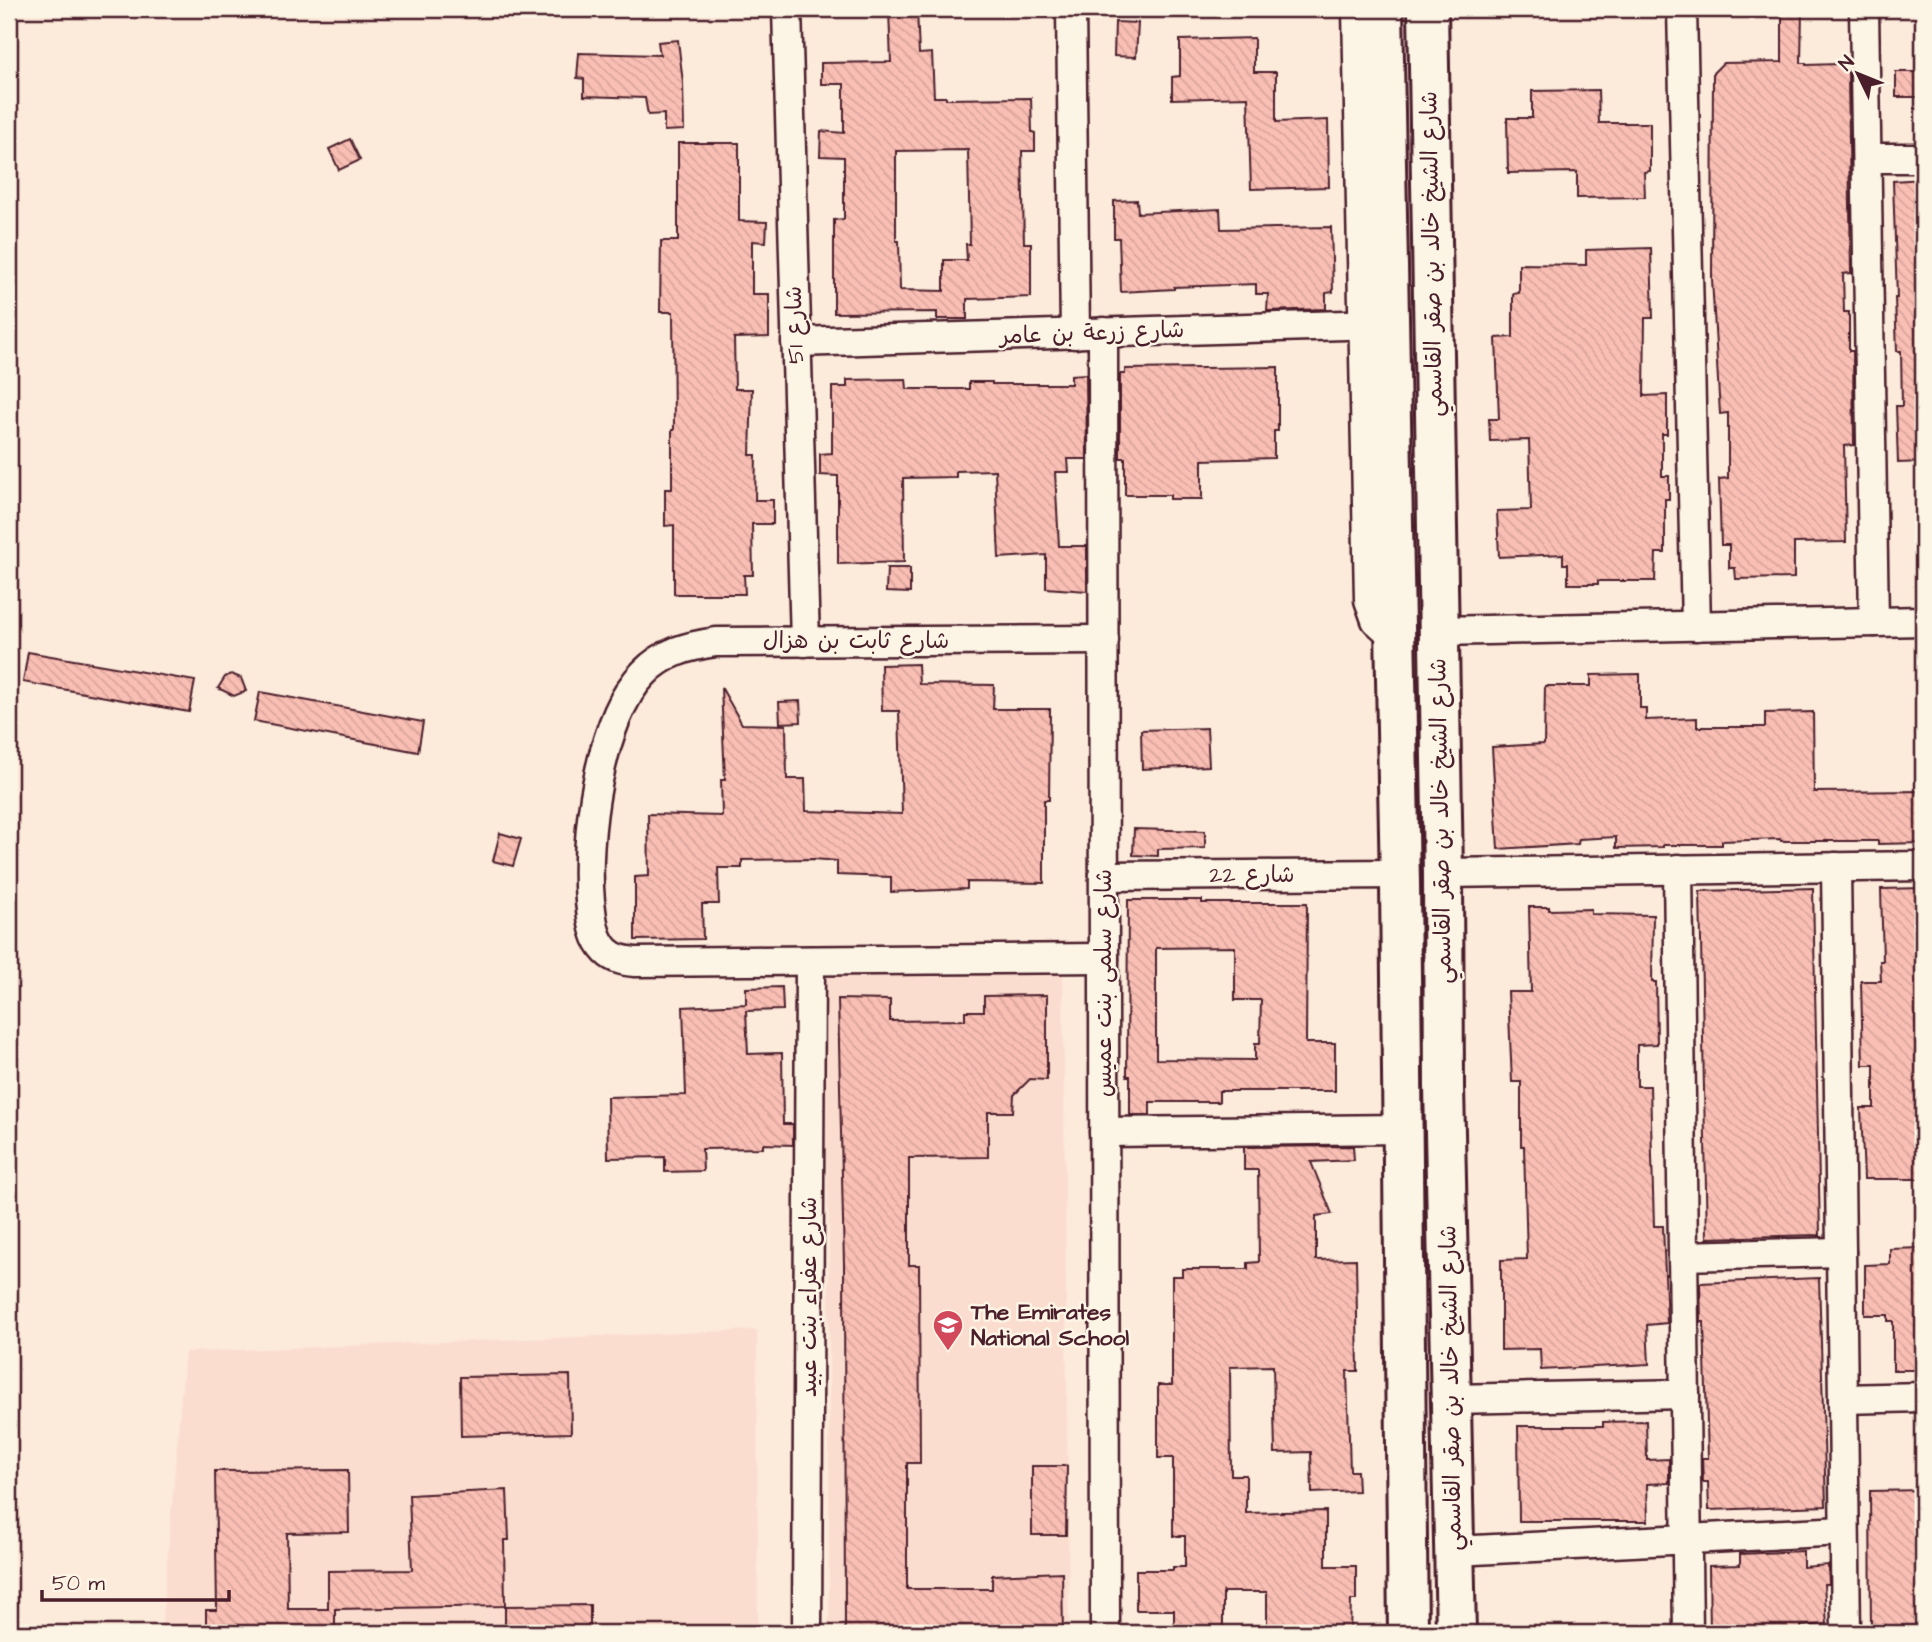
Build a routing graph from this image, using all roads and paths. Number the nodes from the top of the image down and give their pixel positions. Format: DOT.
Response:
graph roads {
  1 [pos="787,9"];
  2 [pos="1071,9"];
  3 [pos="1357,9"];
  4 [pos="1383,9"];
  5 [pos="1428,9"];
  6 [pos="1682,9"];
  7 [pos="1864,9"];
  8 [pos="1867,158"];
  9 [pos="1923,158"];
  10 [pos="1376,324"];
  11 [pos="1103,332"];
  12 [pos="1075,334"];
  13 [pos="796,342"];
  14 [pos="1923,621"];
  15 [pos="1874,622"];
  16 [pos="1696,626"];
  17 [pos="1438,631"];
  18 [pos="1104,640"];
  19 [pos="805,642"];
  20 [pos="1923,866"];
  21 [pos="1836,867"];
  22 [pos="1678,869"];
  23 [pos="1443,873"];
  24 [pos="1400,874"];
  25 [pos="1104,876"];
  26 [pos="1104,958"];
  27 [pos="810,961"];
  28 [pos="1404,1129"];
  29 [pos="1104,1132"];
  30 [pos="1841,1252"];
  31 [pos="1684,1256"];
  32 [pos="1685,1394"];
  33 [pos="1923,1397"];
  34 [pos="1452,1399"];
  35 [pos="1843,1399"];
  36 [pos="1844,1531"];
  37 [pos="1687,1539"];
  38 [pos="1407,1540"];
  39 [pos="1455,1551"];
  40 [pos="1456,1624"];
  41 [pos="807,1633"];
  42 [pos="1105,1633"];
  43 [pos="1408,1633"];
  44 [pos="1688,1633"];
  45 [pos="1846,1633"];
  1 -- 13 [label="street, شارع 51"];
  2 -- 12 [label="street"];
  3 -- 10 [label="street"];
  4 -- 10 [label="main road, شارع الشيخ خالد بن صقر القاسمي"];
  5 -- 17 [label="main road, شارع الشيخ خالد بن صقر القاسمي"];
  6 -- 16 [label="street"];
  7 -- 8 [label="street"];
  8 -- 9 [label="street"];
  8 -- 15 [label="street"];
  10 -- 11 [label="street, شارع زرعة بن عامر"];
  10 -- 24 [label="main road, شارع الشيخ خالد بن صقر القاسمي"];
  11 -- 12 [label="street, شارع زرعة بن عامر"];
  11 -- 18 [label="street, شارع سلمى بنت عميس"];
  12 -- 13 [label="street, شارع زرعة بن عامر"];
  13 -- 19 [label="street, شارع 51"];
  14 -- 15 [label="street"];
  15 -- 16 [label="street"];
  16 -- 17 [label="street"];
  17 -- 23 [label="main road, شارع الشيخ خالد بن صقر القاسمي"];
  18 -- 19 [label="street, شارع ثابت بن هزال"];
  18 -- 25 [label="street, شارع سلمى بنت عميس"];
  19 -- 27 [label="street, شارع ثابت بن هزال"];
  20 -- 21 [label="street"];
  21 -- 22 [label="street"];
  21 -- 30 [label="street"];
  22 -- 23 [label="street"];
  22 -- 31 [label="street"];
  23 -- 34 [label="main road, شارع الشيخ خالد بن صقر القاسمي"];
  24 -- 25 [label="street, شارع 22"];
  24 -- 28 [label="main road, شارع الشيخ خالد بن صقر القاسمي"];
  25 -- 26 [label="street, شارع سلمى بنت عميس"];
  26 -- 27 [label="street, شارع ثابت بن هزال"];
  26 -- 29 [label="street, شارع سلمى بنت عميس"];
  27 -- 41 [label="street, شارع عفراء بنت عبيد"];
  28 -- 29 [label="street"];
  28 -- 38 [label="main road, شارع الشيخ خالد بن صقر القاسمي"];
  29 -- 42 [label="street, شارع سلمى بنت عميس"];
  30 -- 31 [label="street"];
  30 -- 35 [label="street"];
  31 -- 32 [label="street"];
  32 -- 34 [label="street"];
  32 -- 37 [label="street"];
  33 -- 35 [label="street"];
  34 -- 39 [label="main road, شارع الشيخ خالد بن صقر القاسمي"];
  35 -- 36 [label="street"];
  36 -- 37 [label="street"];
  36 -- 45 [label="street"];
  37 -- 39 [label="street"];
  37 -- 44 [label="street"];
  38 -- 40 [label="main road"];
  38 -- 43 [label="main road, شارع الشيخ خالد بن صقر القاسمي"];
  39 -- 40 [label="main road, شارع الشيخ خالد بن صقر القاسمي"];
}
